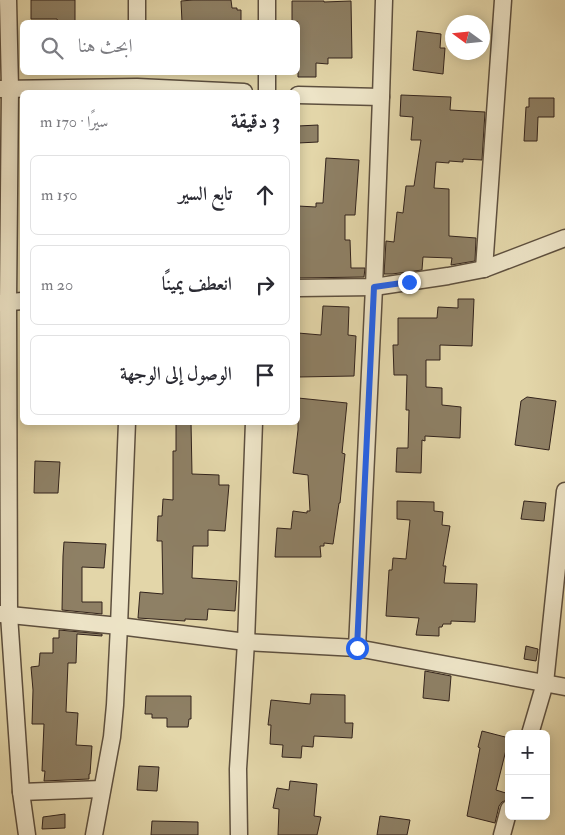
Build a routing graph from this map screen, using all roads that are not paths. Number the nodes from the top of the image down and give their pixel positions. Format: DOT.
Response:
graph roads {
  1 [pos="8,0"];
  2 [pos="137,0"];
  3 [pos="267,0"];
  4 [pos="384,0"];
  5 [pos="503,0"];
  6 [pos="137,20"];
  7 [pos="267,20"];
  8 [pos="267,75"];
  9 [pos="137,84"];
  10 [pos="5,88"];
  11 [pos="217,90"];
  12 [pos="267,90"];
  13 [pos="300,94"];
  14 [pos="381,97"];
  15 [pos="565,238"];
  16 [pos="484,269"];
  17 [pos="374,287"];
  18 [pos="300,288"];
  19 [pos="10,302"];
  20 [pos="127,425"];
  21 [pos="254,425"];
  22 [pos="565,491"];
  23 [pos="4,614"];
  24 [pos="119,626"];
  25 [pos="246,642"];
  26 [pos="357,648"];
  27 [pos="545,683"];
  28 [pos="565,687"];
  29 [pos="531,730"];
  30 [pos="102,789"];
  31 [pos="21,792"];
  32 [pos="506,820"];
  33 [pos="27,835"];
  34 [pos="94,835"];
  35 [pos="239,835"];
  36 [pos="502,835"];
  1 -- 10 [label="street"];
  2 -- 6 [label="street"];
  3 -- 7 [label="street"];
  4 -- 14 [label="street"];
  5 -- 16 [label="street"];
  8 -- 12 [label="street"];
  9 -- 10 [label="street"];
  9 -- 11 [label="street"];
  10 -- 19 [label="street"];
  13 -- 14 [label="street"];
  14 -- 17 [label="street"];
  15 -- 16 [label="street"];
  16 -- 17 [label="street"];
  17 -- 18 [label="street"];
  17 -- 26 [label="street"];
  19 -- 23 [label="street"];
  20 -- 24 [label="street"];
  21 -- 25 [label="street"];
  22 -- 27 [label="street"];
  23 -- 24 [label="street"];
  23 -- 31 [label="street"];
  24 -- 25 [label="street"];
  24 -- 30 [label="street"];
  25 -- 26 [label="street"];
  25 -- 35 [label="street"];
  26 -- 27 [label="street"];
  27 -- 28 [label="street"];
  27 -- 29 [label="street"];
  30 -- 31 [label="street"];
  30 -- 34 [label="street"];
  31 -- 33 [label="street"];
  32 -- 36 [label="street"];
}
